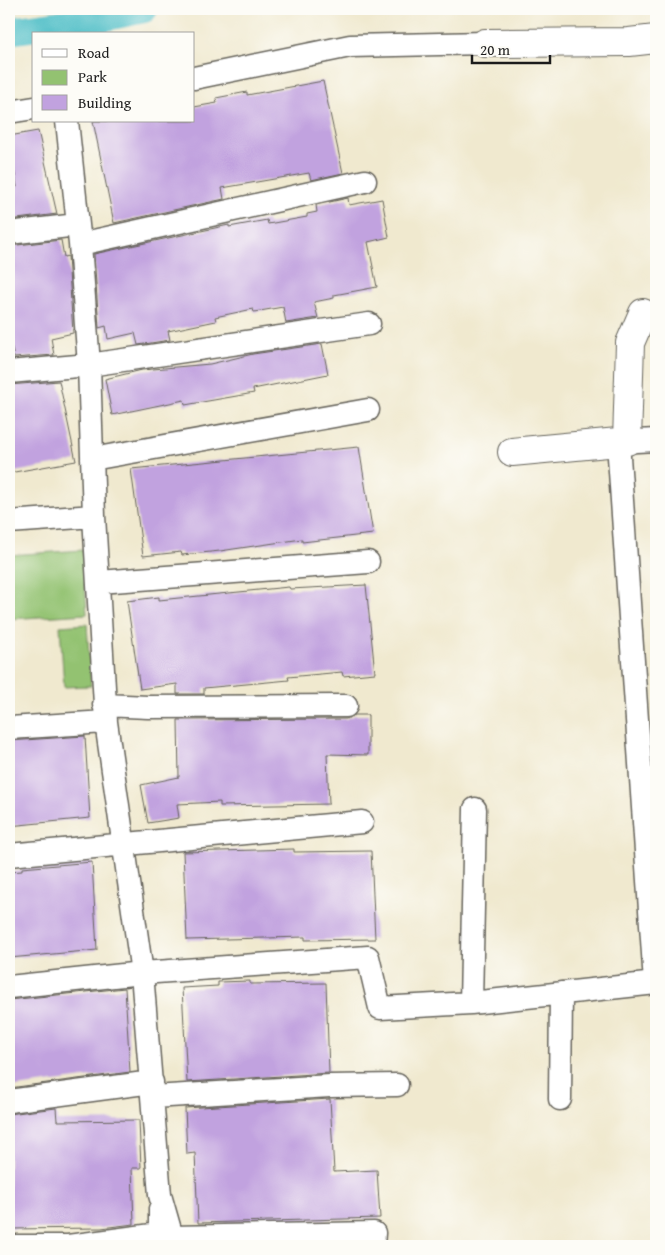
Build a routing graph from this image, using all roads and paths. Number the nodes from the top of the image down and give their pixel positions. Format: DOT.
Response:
graph roads {
  1 [pos="656,39"];
  2 [pos="485,43"];
  3 [pos="195,78"];
  4 [pos="32,108"];
  5 [pos="9,112"];
  6 [pos="67,122"];
  7 [pos="365,182"];
  8 [pos="9,233"];
  9 [pos="79,234"];
  10 [pos="643,313"];
  11 [pos="369,324"];
  12 [pos="89,365"];
  13 [pos="9,372"];
  14 [pos="368,410"];
  15 [pos="656,440"];
  16 [pos="622,441"];
  17 [pos="512,452"];
  18 [pos="92,460"];
  19 [pos="94,516"];
  20 [pos="9,522"];
  21 [pos="368,562"];
  22 [pos="98,582"];
  23 [pos="346,706"];
  24 [pos="105,713"];
  25 [pos="9,728"];
  26 [pos="475,809"];
  27 [pos="362,822"];
  28 [pos="124,845"];
  29 [pos="9,855"];
  30 [pos="142,973"];
  31 [pos="656,983"];
  32 [pos="9,987"];
  33 [pos="561,994"];
  34 [pos="472,1003"];
  35 [pos="397,1085"];
  36 [pos="152,1089"];
  37 [pos="560,1099"];
  38 [pos="9,1101"];
  39 [pos="160,1195"];
  40 [pos="9,1246"];
  41 [pos="374,1246"];
  1 -- 2 [label="street"];
  2 -- 3 [label="street"];
  4 -- 5 [label="street"];
  6 -- 9 [label="street"];
  7 -- 9 [label="street"];
  8 -- 9 [label="street"];
  9 -- 12 [label="street"];
  10 -- 16 [label="street"];
  11 -- 12 [label="street"];
  12 -- 13 [label="street"];
  12 -- 18 [label="street"];
  14 -- 18 [label="street"];
  15 -- 16 [label="street"];
  16 -- 17 [label="street"];
  16 -- 31 [label="street"];
  18 -- 19 [label="street"];
  19 -- 20 [label="street"];
  19 -- 22 [label="street"];
  21 -- 22 [label="street"];
  22 -- 24 [label="street"];
  23 -- 24 [label="street"];
  24 -- 25 [label="street"];
  24 -- 28 [label="street"];
  26 -- 34 [label="street"];
  27 -- 28 [label="street"];
  28 -- 29 [label="street"];
  28 -- 30 [label="street"];
  30 -- 32 [label="street"];
  30 -- 34 [label="street"];
  30 -- 36 [label="street"];
  31 -- 33 [label="street"];
  33 -- 34 [label="street"];
  33 -- 37 [label="street"];
  35 -- 36 [label="street"];
  36 -- 38 [label="street"];
  36 -- 39 [label="street"];
  39 -- 40 [label="street"];
  39 -- 41 [label="street"];
}
